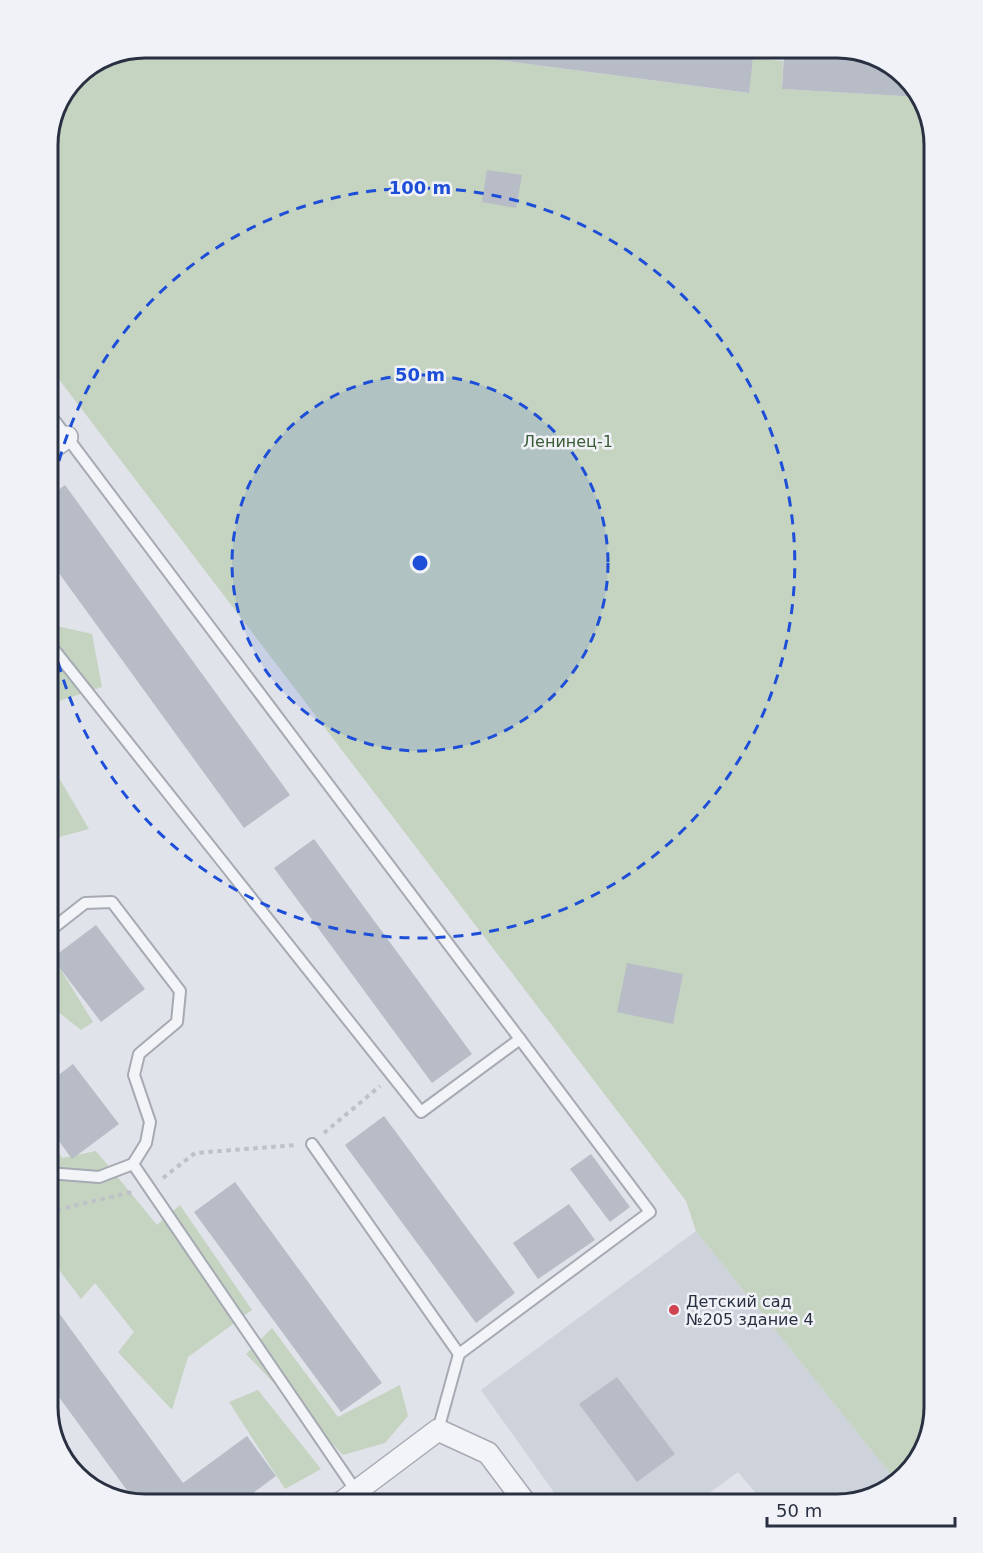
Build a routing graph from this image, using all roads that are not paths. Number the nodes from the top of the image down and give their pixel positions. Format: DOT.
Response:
graph roads {
  1 [pos="59,426"];
  2 [pos="67,437"];
  3 [pos="59,443"];
  4 [pos="59,656"];
  5 [pos="59,923"];
  6 [pos="520,1039"];
  7 [pos="312,1144"];
  8 [pos="133,1164"];
  9 [pos="59,1174"];
  10 [pos="459,1354"];
  11 [pos="438,1430"];
  12 [pos="356,1491"];
  13 [pos="352,1494"];
  14 [pos="519,1494"];
  1 -- 2 [label="lane"];
  2 -- 3 [label="street"];
  2 -- 6 [label="lane"];
  4 -- 6 [label="lane"];
  5 -- 8 [label="lane"];
  6 -- 10 [label="lane"];
  7 -- 10 [label="lane"];
  8 -- 9 [label="lane"];
  8 -- 12 [label="lane"];
  10 -- 11 [label="lane"];
  11 -- 12 [label="street"];
  11 -- 14 [label="street"];
  12 -- 13 [label="street"];
}
